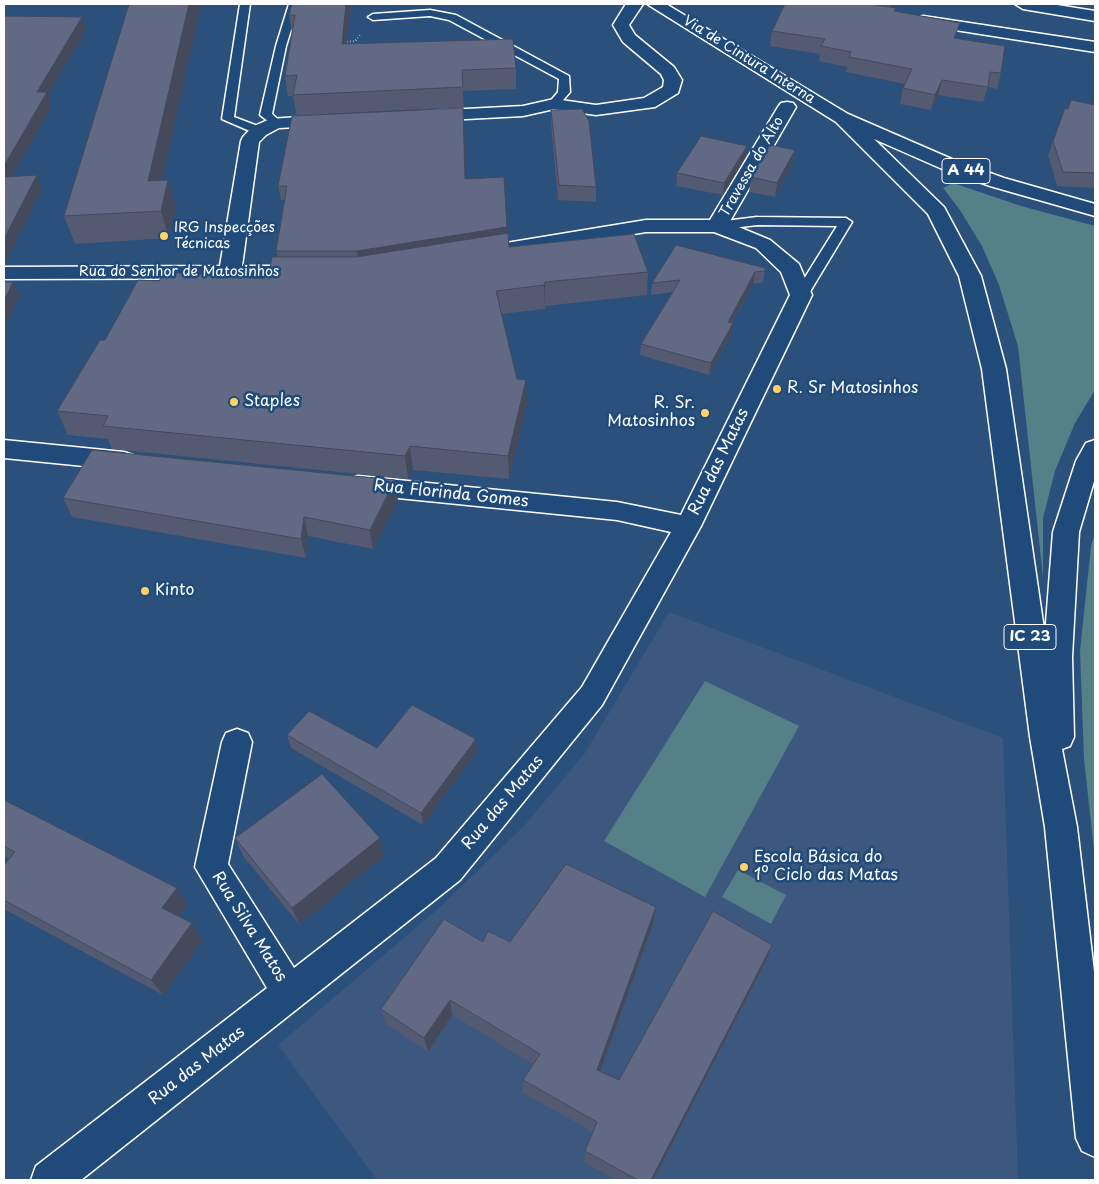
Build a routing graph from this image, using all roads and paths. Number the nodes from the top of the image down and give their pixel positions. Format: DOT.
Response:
graph roads {
  1 [pos="245,4"];
  2 [pos="294,4"];
  3 [pos="635,4"];
  4 [pos="655,4"];
  5 [pos="1023,4"];
  6 [pos="1095,16"];
  7 [pos="373,18"];
  8 [pos="911,19"];
  9 [pos="336,42"];
  10 [pos="1095,47"];
  11 [pos="554,104"];
  12 [pos="786,107"];
  13 [pos="414,116"];
  14 [pos="842,118"];
  15 [pos="345,120"];
  16 [pos="268,127"];
  17 [pos="1095,210"];
  18 [pos="717,226"];
  19 [pos="483,253"];
  20 [pos="230,272"];
  21 [pos="329,272"];
  22 [pos="4,273"];
  23 [pos="801,295"];
  24 [pos="4,449"];
  25 [pos="1095,449"];
  26 [pos="151,464"];
  27 [pos="339,483"];
  28 [pos="688,526"];
  29 [pos="238,742"];
  30 [pos="1061,827"];
  31 [pos="290,993"];
  32 [pos="1095,1138"];
  33 [pos="50,1180"];
  1 -- 16 [label="lane"];
  2 -- 16 [label="lane"];
  3 -- 11 [label="main road"];
  4 -- 14 [label="main road, Via de Cintura Interna / A 44"];
  5 -- 6 [label="main road"];
  7 -- 9 [label="path"];
  7 -- 11 [label="lane"];
  8 -- 10 [label="main road"];
  11 -- 13 [label="main road"];
  12 -- 18 [label="main road, Travessa do Alto"];
  14 -- 17 [label="main road, A 44"];
  14 -- 30 [label="main road, IC 23"];
  15 -- 16 [label="main road"];
  16 -- 20 [label="main road"];
  18 -- 19 [label="main road"];
  18 -- 23 [label="main road"];
  18 -- 23 [label="lane"];
  20 -- 21 [label="main road, Rua do Senhor de Matosinhos"];
  20 -- 22 [label="main road, Rua do Senhor de Matosinhos"];
  23 -- 28 [label="main road, Rua das Matas"];
  24 -- 26 [label="main road"];
  25 -- 30 [label="main road"];
  27 -- 28 [label="main road, Rua Florinda Gomes"];
  28 -- 31 [label="main road, Rua das Matas"];
  29 -- 31 [label="main road, Rua Silva Matos"];
  30 -- 32 [label="main road, IC 23"];
  31 -- 33 [label="main road, Rua das Matas"];
}
